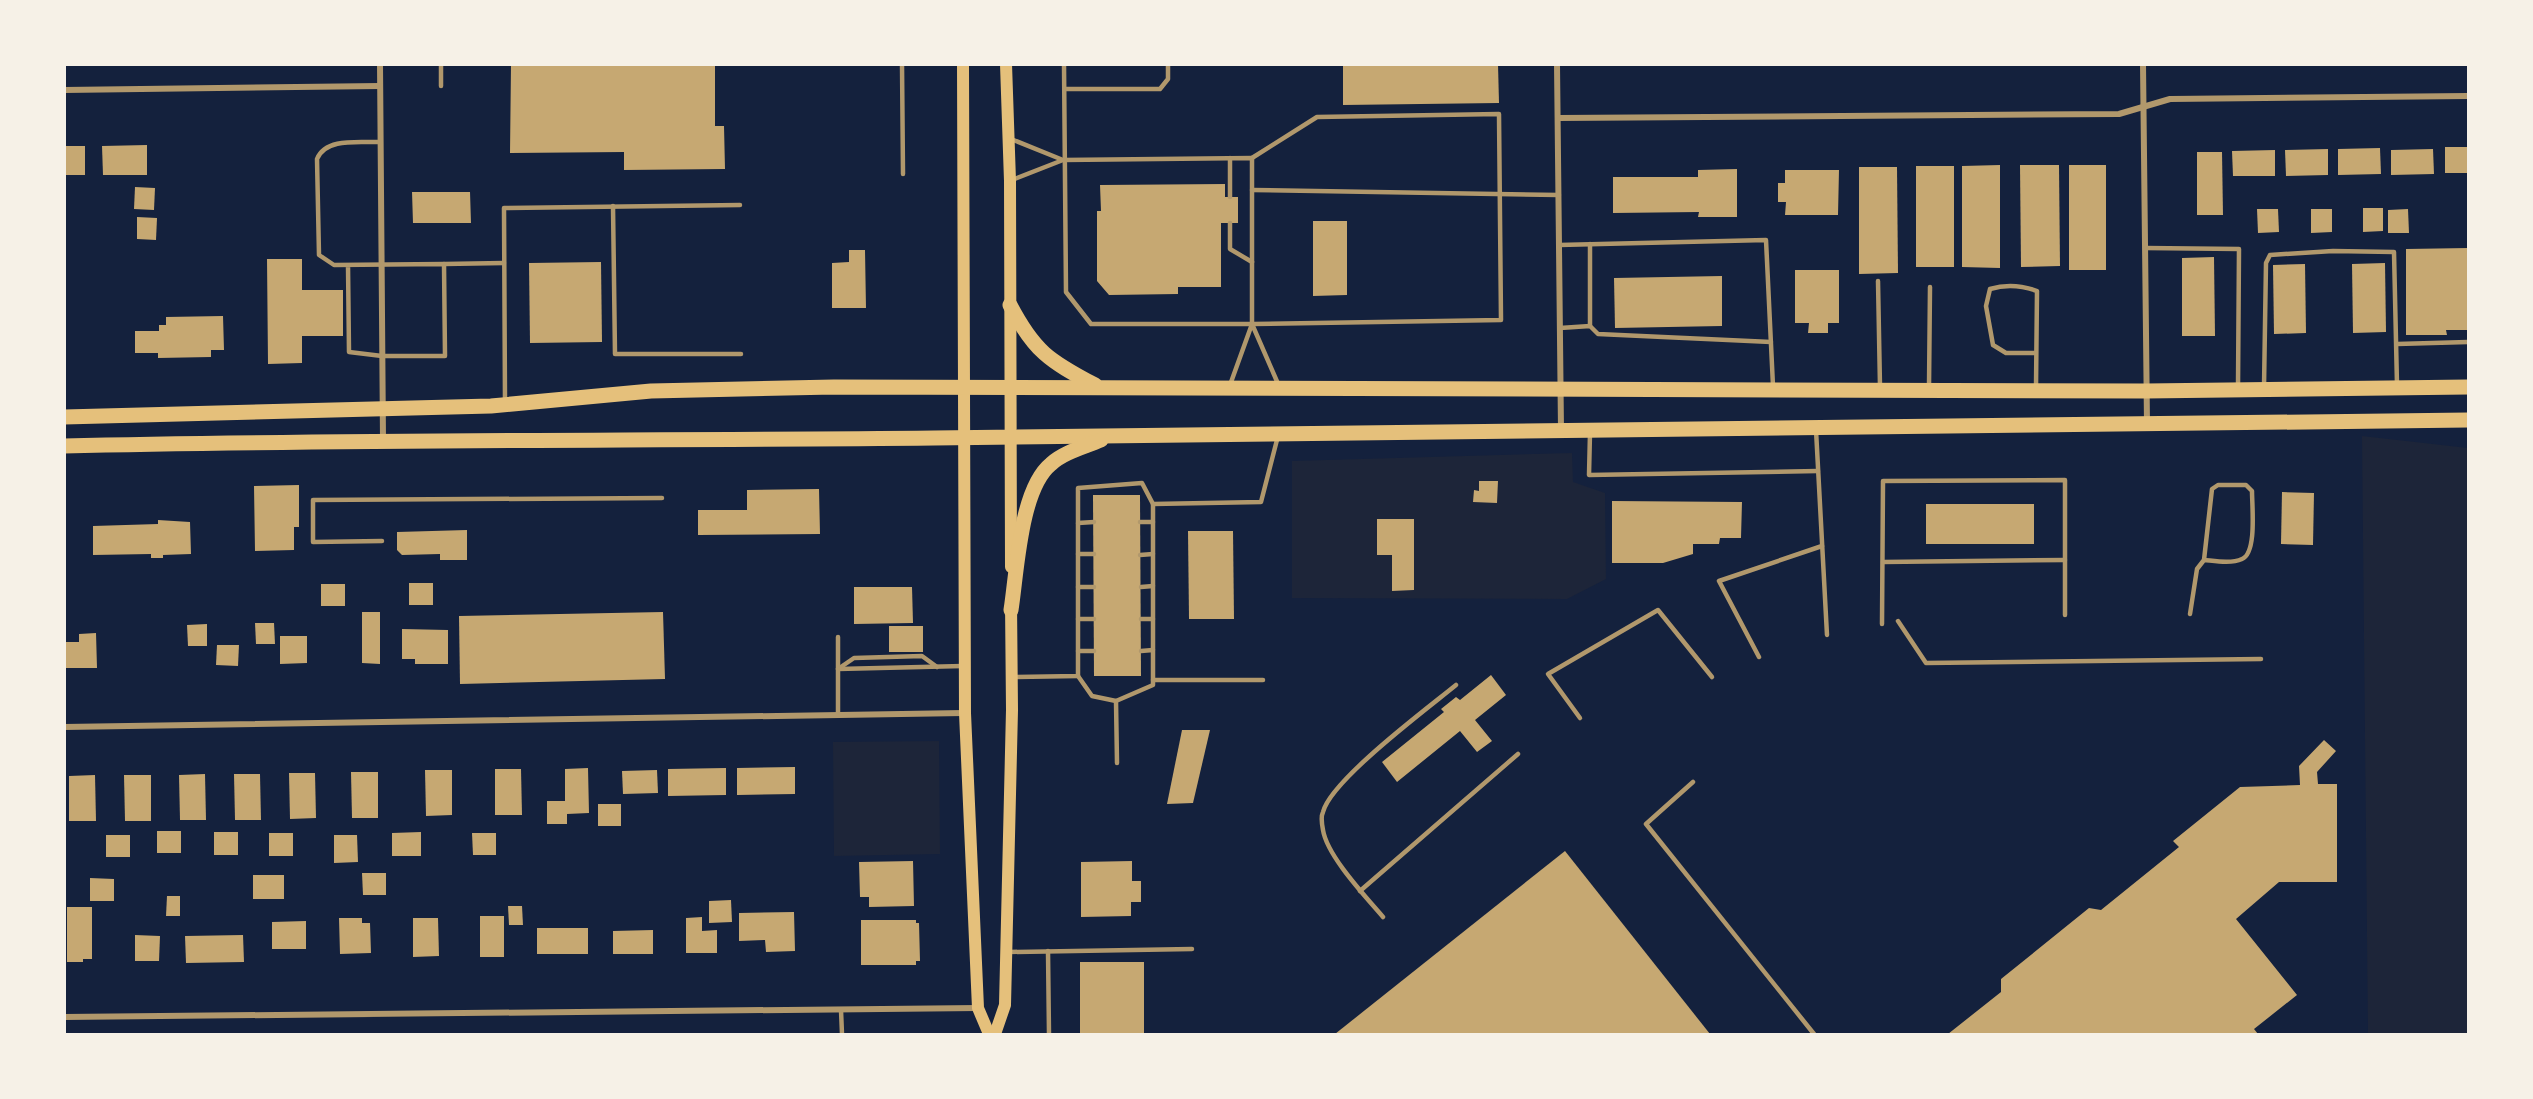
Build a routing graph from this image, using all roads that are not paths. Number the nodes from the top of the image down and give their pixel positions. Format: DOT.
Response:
graph roads {
  1 [pos="380,64"];
  2 [pos="441,64"];
  3 [pos="902,64"];
  4 [pos="963,64"];
  5 [pos="1006,64"];
  6 [pos="1064,64"];
  7 [pos="1168,64"];
  8 [pos="1557,64"];
  9 [pos="2143,64"];
  10 [pos="380,86"];
  11 [pos="441,86"];
  12 [pos="1065,89"];
  13 [pos="64,90"];
  14 [pos="2469,96"];
  15 [pos="2143,107"];
  16 [pos="1558,118"];
  17 [pos="1008,138"];
  18 [pos="380,142"];
  19 [pos="1230,158"];
  20 [pos="1252,158"];
  21 [pos="1064,160"];
  22 [pos="903,174"];
  23 [pos="1010,181"];
  24 [pos="1252,190"];
  25 [pos="1501,194"];
  26 [pos="1559,195"];
  27 [pos="1230,197"];
  28 [pos="740,205"];
  29 [pos="613,206"];
  30 [pos="1230,223"];
  31 [pos="1590,244"];
  32 [pos="1559,245"];
  33 [pos="2145,248"];
  34 [pos="1252,262"];
  35 [pos="504,263"];
  36 [pos="381,264"];
  37 [pos="444,264"];
  38 [pos="348,265"];
  39 [pos="1878,281"];
  40 [pos="1930,287"];
  41 [pos="1010,304"];
  42 [pos="1252,324"];
  43 [pos="1590,326"];
  44 [pos="1560,328"];
  45 [pos="1771,342"];
  46 [pos="2469,342"];
  47 [pos="2397,344"];
  48 [pos="2037,353"];
  49 [pos="741,354"];
  50 [pos="382,356"];
  51 [pos="1010,386"];
  52 [pos="1098,386"];
  53 [pos="1230,386"];
  54 [pos="1279,386"];
  55 [pos="965,387"];
  56 [pos="2469,387"];
  57 [pos="1561,388"];
  58 [pos="2397,388"];
  59 [pos="1773,389"];
  60 [pos="1880,389"];
  61 [pos="1929,389"];
  62 [pos="2264,389"];
  63 [pos="2036,390"];
  64 [pos="2238,390"];
  65 [pos="2146,391"];
  66 [pos="505,405"];
  67 [pos="382,408"];
  68 [pos="64,417"];
  69 [pos="2469,420"];
  70 [pos="2147,424"];
  71 [pos="1816,428"];
  72 [pos="1591,430"];
  73 [pos="1561,431"];
  74 [pos="1279,434"];
  75 [pos="1112,436"];
  76 [pos="964,438"];
  77 [pos="1010,438"];
  78 [pos="383,440"];
  79 [pos="64,446"];
  80 [pos="1818,471"];
  81 [pos="662,498"];
  82 [pos="1153,504"];
  83 [pos="1094,522"];
  84 [pos="1140,522"];
  85 [pos="1153,522"];
  86 [pos="1078,523"];
  87 [pos="382,540"];
  88 [pos="1822,546"];
  89 [pos="1078,554"];
  90 [pos="1094,554"];
  91 [pos="1153,554"];
  92 [pos="1140,555"];
  93 [pos="2065,560"];
  94 [pos="2204,560"];
  95 [pos="1883,562"];
  96 [pos="1141,586"];
  97 [pos="1153,586"];
  98 [pos="1078,587"];
  99 [pos="1094,587"];
  100 [pos="1011,610"];
  101 [pos="2190,614"];
  102 [pos="2065,615"];
  103 [pos="1078,619"];
  104 [pos="1094,619"];
  105 [pos="1141,619"];
  106 [pos="1153,619"];
  107 [pos="1898,621"];
  108 [pos="1882,624"];
  109 [pos="1827,635"];
  110 [pos="838,637"];
  111 [pos="1153,650"];
  112 [pos="1078,651"];
  113 [pos="1095,651"];
  114 [pos="1141,651"];
  115 [pos="1759,657"];
  116 [pos="2261,659"];
  117 [pos="965,666"];
  118 [pos="937,667"];
  119 [pos="838,669"];
  120 [pos="1078,675"];
  121 [pos="1012,677"];
  122 [pos="1712,677"];
  123 [pos="1153,680"];
  124 [pos="1263,680"];
  125 [pos="1456,684"];
  126 [pos="1116,702"];
  127 [pos="965,713"];
  128 [pos="838,715"];
  129 [pos="1580,718"];
  130 [pos="64,728"];
  131 [pos="1518,754"];
  132 [pos="1117,763"];
  133 [pos="1693,782"];
  134 [pos="1360,891"];
  135 [pos="1383,917"];
  136 [pos="1192,949"];
  137 [pos="1048,951"];
  138 [pos="1006,952"];
  139 [pos="978,1008"];
  140 [pos="842,1010"];
  141 [pos="64,1017"];
  142 [pos="842,1035"];
  143 [pos="989,1035"];
  144 [pos="995,1035"];
  145 [pos="1049,1035"];
  146 [pos="1814,1035"];
  1 -- 10 [label="street"];
  2 -- 11 [label="lane"];
  3 -- 22 [label="lane"];
  4 -- 55 [label="main road"];
  5 -- 17 [label="main road"];
  6 -- 12 [label="lane"];
  7 -- 12 [label="lane"];
  8 -- 16 [label="street"];
  9 -- 15 [label="street"];
  10 -- 13 [label="street"];
  10 -- 18 [label="street"];
  12 -- 21 [label="lane"];
  14 -- 15 [label="street"];
  15 -- 16 [label="street"];
  15 -- 33 [label="street"];
  16 -- 26 [label="street"];
  17 -- 21 [label="lane"];
  17 -- 23 [label="main road"];
  18 -- 36 [label="street"];
  18 -- 38 [label="lane"];
  19 -- 20 [label="lane"];
  19 -- 21 [label="lane"];
  19 -- 27 [label="lane"];
  20 -- 24 [label="lane"];
  20 -- 25 [label="lane"];
  21 -- 23 [label="lane"];
  21 -- 42 [label="lane"];
  23 -- 41 [label="main road"];
  24 -- 25 [label="lane"];
  24 -- 34 [label="lane"];
  25 -- 26 [label="lane"];
  25 -- 42 [label="lane"];
  26 -- 32 [label="street"];
  28 -- 29 [label="lane"];
  29 -- 35 [label="lane"];
  29 -- 49 [label="lane"];
  30 -- 34 [label="lane"];
  31 -- 32 [label="lane"];
  31 -- 43 [label="lane"];
  31 -- 45 [label="lane"];
  32 -- 44 [label="street"];
  33 -- 64 [label="lane"];
  33 -- 65 [label="street"];
  34 -- 42 [label="lane"];
  35 -- 37 [label="lane"];
  35 -- 66 [label="lane"];
  36 -- 37 [label="lane"];
  36 -- 38 [label="lane"];
  36 -- 50 [label="street"];
  37 -- 50 [label="lane"];
  38 -- 50 [label="lane"];
  39 -- 60 [label="lane"];
  40 -- 61 [label="lane"];
  41 -- 51 [label="main road"];
  41 -- 52 [label="main road"];
  42 -- 53 [label="lane"];
  42 -- 54 [label="lane"];
  43 -- 44 [label="lane"];
  43 -- 45 [label="lane"];
  44 -- 57 [label="street"];
  45 -- 59 [label="lane"];
  46 -- 47 [label="lane"];
  47 -- 58 [label="lane"];
  47 -- 62 [label="lane"];
  48 -- 48 [label="lane"];
  48 -- 63 [label="lane"];
  50 -- 67 [label="street"];
  51 -- 52 [label="main road"];
  51 -- 55 [label="main road"];
  51 -- 77 [label="main road"];
  52 -- 53 [label="main road"];
  53 -- 54 [label="main road"];
  54 -- 57 [label="main road"];
  55 -- 66 [label="main road"];
  55 -- 76 [label="main road"];
  56 -- 58 [label="main road"];
  57 -- 59 [label="main road"];
  57 -- 73 [label="street"];
  58 -- 62 [label="main road"];
  59 -- 60 [label="main road"];
  60 -- 61 [label="main road"];
  61 -- 63 [label="main road"];
  62 -- 64 [label="main road"];
  63 -- 65 [label="main road"];
  64 -- 65 [label="main road"];
  65 -- 70 [label="street"];
  66 -- 67 [label="main road"];
  67 -- 68 [label="main road"];
  67 -- 78 [label="street"];
  69 -- 70 [label="main road"];
  70 -- 71 [label="main road"];
  71 -- 72 [label="main road"];
  71 -- 80 [label="lane"];
  72 -- 73 [label="main road"];
  72 -- 80 [label="lane"];
  73 -- 74 [label="main road"];
  74 -- 75 [label="main road"];
  74 -- 82 [label="lane"];
  75 -- 77 [label="main road"];
  75 -- 100 [label="main road"];
  76 -- 77 [label="main road"];
  76 -- 78 [label="main road"];
  76 -- 117 [label="main road"];
  77 -- 100 [label="main road"];
  78 -- 79 [label="main road"];
  80 -- 88 [label="lane"];
  81 -- 87 [label="lane"];
  82 -- 85 [label="lane"];
  82 -- 86 [label="lane"];
  83 -- 86 [label="lane"];
  84 -- 85 [label="lane"];
  85 -- 91 [label="lane"];
  86 -- 89 [label="lane"];
  88 -- 109 [label="lane"];
  88 -- 115 [label="lane"];
  89 -- 90 [label="lane"];
  89 -- 98 [label="lane"];
  91 -- 92 [label="lane"];
  91 -- 97 [label="lane"];
  93 -- 95 [label="lane"];
  93 -- 95 [label="lane"];
  93 -- 102 [label="lane"];
  94 -- 94 [label="lane"];
  94 -- 101 [label="lane"];
  95 -- 108 [label="lane"];
  96 -- 97 [label="lane"];
  97 -- 106 [label="lane"];
  98 -- 99 [label="lane"];
  98 -- 103 [label="lane"];
  100 -- 121 [label="main road"];
  103 -- 104 [label="lane"];
  103 -- 112 [label="lane"];
  105 -- 106 [label="lane"];
  106 -- 111 [label="lane"];
  107 -- 116 [label="lane"];
  110 -- 119 [label="lane"];
  111 -- 114 [label="lane"];
  111 -- 123 [label="lane"];
  112 -- 113 [label="lane"];
  112 -- 120 [label="lane"];
  117 -- 118 [label="lane"];
  117 -- 127 [label="main road"];
  118 -- 119 [label="lane"];
  118 -- 119 [label="lane"];
  119 -- 128 [label="lane"];
  120 -- 121 [label="lane"];
  120 -- 126 [label="lane"];
  121 -- 138 [label="main road"];
  122 -- 129 [label="lane"];
  123 -- 124 [label="lane"];
  123 -- 126 [label="lane"];
  125 -- 134 [label="lane"];
  126 -- 132 [label="lane"];
  127 -- 128 [label="street"];
  127 -- 139 [label="main road"];
  128 -- 130 [label="street"];
  131 -- 134 [label="lane"];
  133 -- 146 [label="lane"];
  134 -- 135 [label="lane"];
  136 -- 137 [label="lane"];
  137 -- 138 [label="lane"];
  137 -- 145 [label="lane"];
  138 -- 144 [label="main road"];
  139 -- 140 [label="street"];
  139 -- 143 [label="main road"];
  140 -- 141 [label="street"];
  140 -- 142 [label="lane"];
}
